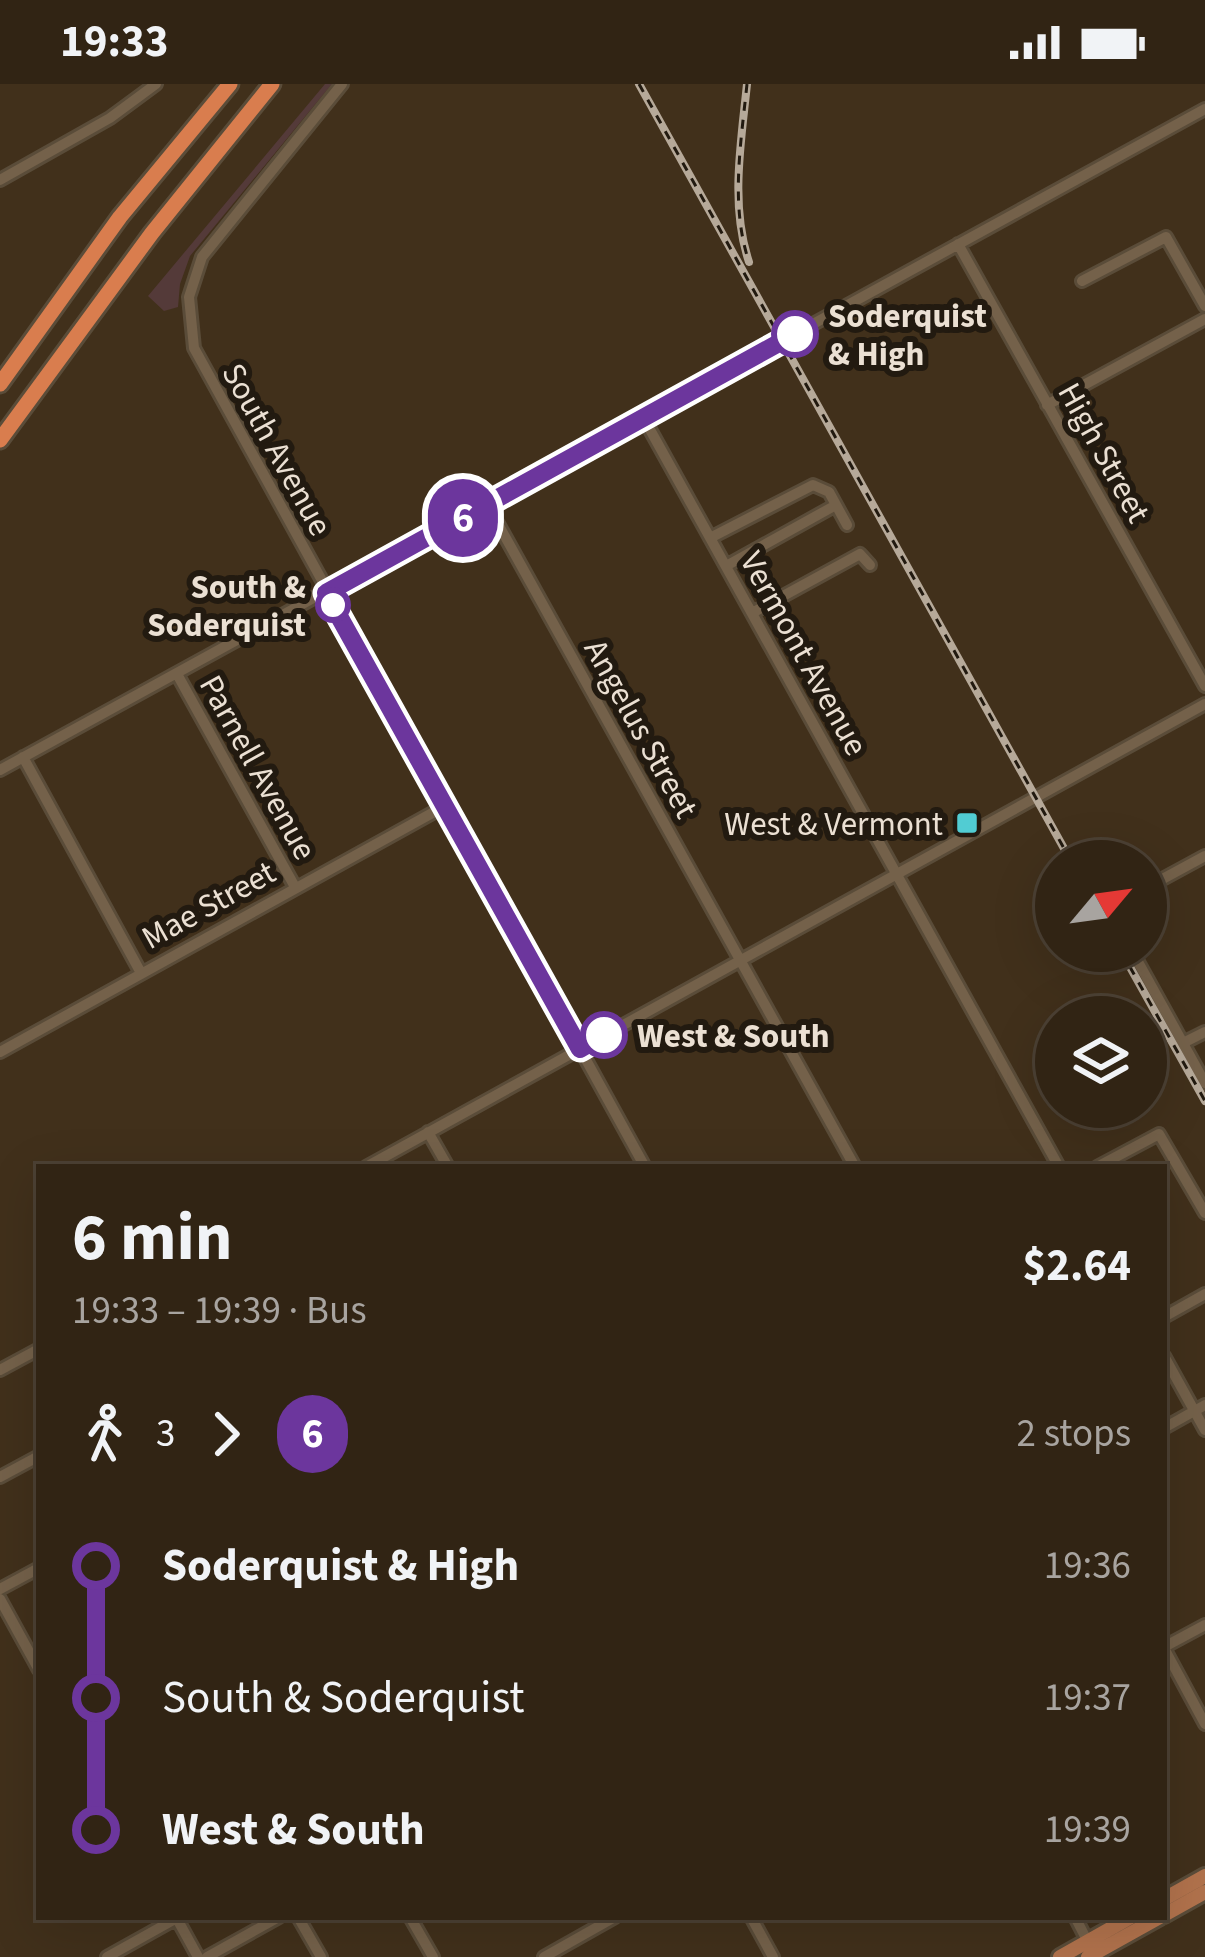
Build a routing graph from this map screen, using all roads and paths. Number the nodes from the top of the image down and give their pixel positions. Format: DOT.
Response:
graph roads {
  1 [pos="156,84"];
  2 [pos="230,84"];
  3 [pos="272,84"];
  4 [pos="342,84"];
  5 [pos="1205,109"];
  6 [pos="0,180"];
  7 [pos="958,244"];
  8 [pos="1082,281"];
  9 [pos="1205,306"];
  10 [pos="1205,319"];
  11 [pos="0,384"];
  12 [pos="1048,405"];
  13 [pos="643,417"];
  14 [pos="0,440"];
  15 [pos="487,504"];
  16 [pos="836,505"];
  17 [pos="710,538"];
  18 [pos="860,554"];
  19 [pos="870,565"];
  20 [pos="726,566"];
  21 [pos="326,593"];
  22 [pos="752,613"];
  23 [pos="176,674"];
  24 [pos="1205,686"];
  25 [pos="1205,704"];
  26 [pos="23,757"];
  27 [pos="0,770"];
  28 [pos="445,806"];
  29 [pos="1205,856"];
  30 [pos="897,874"];
  31 [pos="1167,877"];
  32 [pos="295,886"];
  33 [pos="741,960"];
  34 [pos="1144,972"];
  35 [pos="141,973"];
  36 [pos="1205,1032"];
  37 [pos="1184,1043"];
  38 [pos="580,1049"];
  39 [pos="0,1052"];
  40 [pos="1205,1083"];
  41 [pos="428,1132"];
  42 [pos="371,1164"];
  43 [pos="446,1164"];
  44 [pos="643,1164"];
  45 [pos="853,1164"];
  46 [pos="1057,1164"];
  47 [pos="1103,1164"];
  48 [pos="1205,1213"];
  49 [pos="1205,1294"];
  50 [pos="1167,1315"];
  51 [pos="36,1350"];
  52 [pos="1167,1360"];
  53 [pos="0,1370"];
  54 [pos="1200,1408"];
  55 [pos="1167,1426"];
  56 [pos="1205,1430"];
  57 [pos="36,1458"];
  58 [pos="0,1478"];
  59 [pos="36,1570"];
  60 [pos="0,1589"];
  61 [pos="0,1599"];
  62 [pos="1205,1624"];
  63 [pos="1167,1646"];
  64 [pos="1167,1654"];
  65 [pos="36,1665"];
  66 [pos="1205,1724"];
  67 [pos="1205,1876"];
  68 [pos="1205,1892"];
  69 [pos="1167,1896"];
  70 [pos="1167,1913"];
  71 [pos="172,1920"];
  72 [pos="179,1920"];
  73 [pos="273,1920"];
  74 [pos="300,1920"];
  75 [pos="412,1920"];
  76 [pos="611,1920"];
  77 [pos="753,1920"];
  78 [pos="1076,1920"];
  79 [pos="1128,1920"];
  80 [pos="1154,1920"];
  81 [pos="1092,1952"];
  82 [pos="107,1957"];
  83 [pos="203,1957"];
  84 [pos="321,1957"];
  85 [pos="433,1957"];
  86 [pos="544,1957"];
  87 [pos="773,1957"];
  88 [pos="1060,1957"];
  1 -- 6 [label="street"];
  2 -- 11 [label="highway"];
  3 -- 14 [label="highway"];
  4 -- 21 [label="street, South Avenue"];
  5 -- 7 [label="street"];
  7 -- 12 [label="street, High Street"];
  7 -- 13 [label="street"];
  8 -- 9 [label="street"];
  10 -- 12 [label="street"];
  12 -- 24 [label="street, High Street"];
  13 -- 15 [label="street"];
  13 -- 17 [label="street, Vermont Avenue"];
  15 -- 21 [label="street"];
  15 -- 33 [label="street, Angelus Street"];
  16 -- 17 [label="street"];
  16 -- 18 [label="street"];
  16 -- 20 [label="street"];
  17 -- 20 [label="street, Vermont Avenue"];
  18 -- 19 [label="street"];
  18 -- 22 [label="street"];
  20 -- 22 [label="street, Vermont Avenue"];
  21 -- 23 [label="street"];
  21 -- 28 [label="street, South Avenue"];
  22 -- 30 [label="street, Vermont Avenue"];
  23 -- 26 [label="street"];
  23 -- 32 [label="street, Parnell Avenue"];
  25 -- 30 [label="street"];
  26 -- 27 [label="street"];
  26 -- 35 [label="street"];
  28 -- 32 [label="street, Mae Street"];
  28 -- 38 [label="street, South Avenue"];
  29 -- 31 [label="street"];
  30 -- 33 [label="street"];
  30 -- 46 [label="street, Vermont Avenue"];
  32 -- 35 [label="street, Mae Street"];
  33 -- 38 [label="street"];
  33 -- 45 [label="street, Angelus Street"];
  34 -- 37 [label="street"];
  35 -- 39 [label="street, Mae Street"];
  36 -- 37 [label="street"];
  37 -- 40 [label="street"];
  38 -- 41 [label="street"];
  38 -- 44 [label="street, South Avenue"];
  41 -- 42 [label="street"];
  41 -- 43 [label="street"];
  47 -- 48 [label="street"];
  49 -- 50 [label="street"];
  51 -- 53 [label="street"];
  52 -- 54 [label="street"];
  54 -- 55 [label="street"];
  54 -- 56 [label="street"];
  57 -- 58 [label="street"];
  59 -- 60 [label="street"];
  61 -- 65 [label="street"];
  62 -- 63 [label="street"];
  64 -- 66 [label="street"];
  67 -- 69 [label="main road"];
  68 -- 70 [label="main road"];
  71 -- 82 [label="street"];
  72 -- 83 [label="street"];
  73 -- 83 [label="street"];
  74 -- 84 [label="street"];
  75 -- 85 [label="street"];
  76 -- 86 [label="street"];
  77 -- 87 [label="street"];
  78 -- 81 [label="street"];
  79 -- 81 [label="main road"];
  80 -- 81 [label="main road"];
  81 -- 88 [label="main road"];
}
